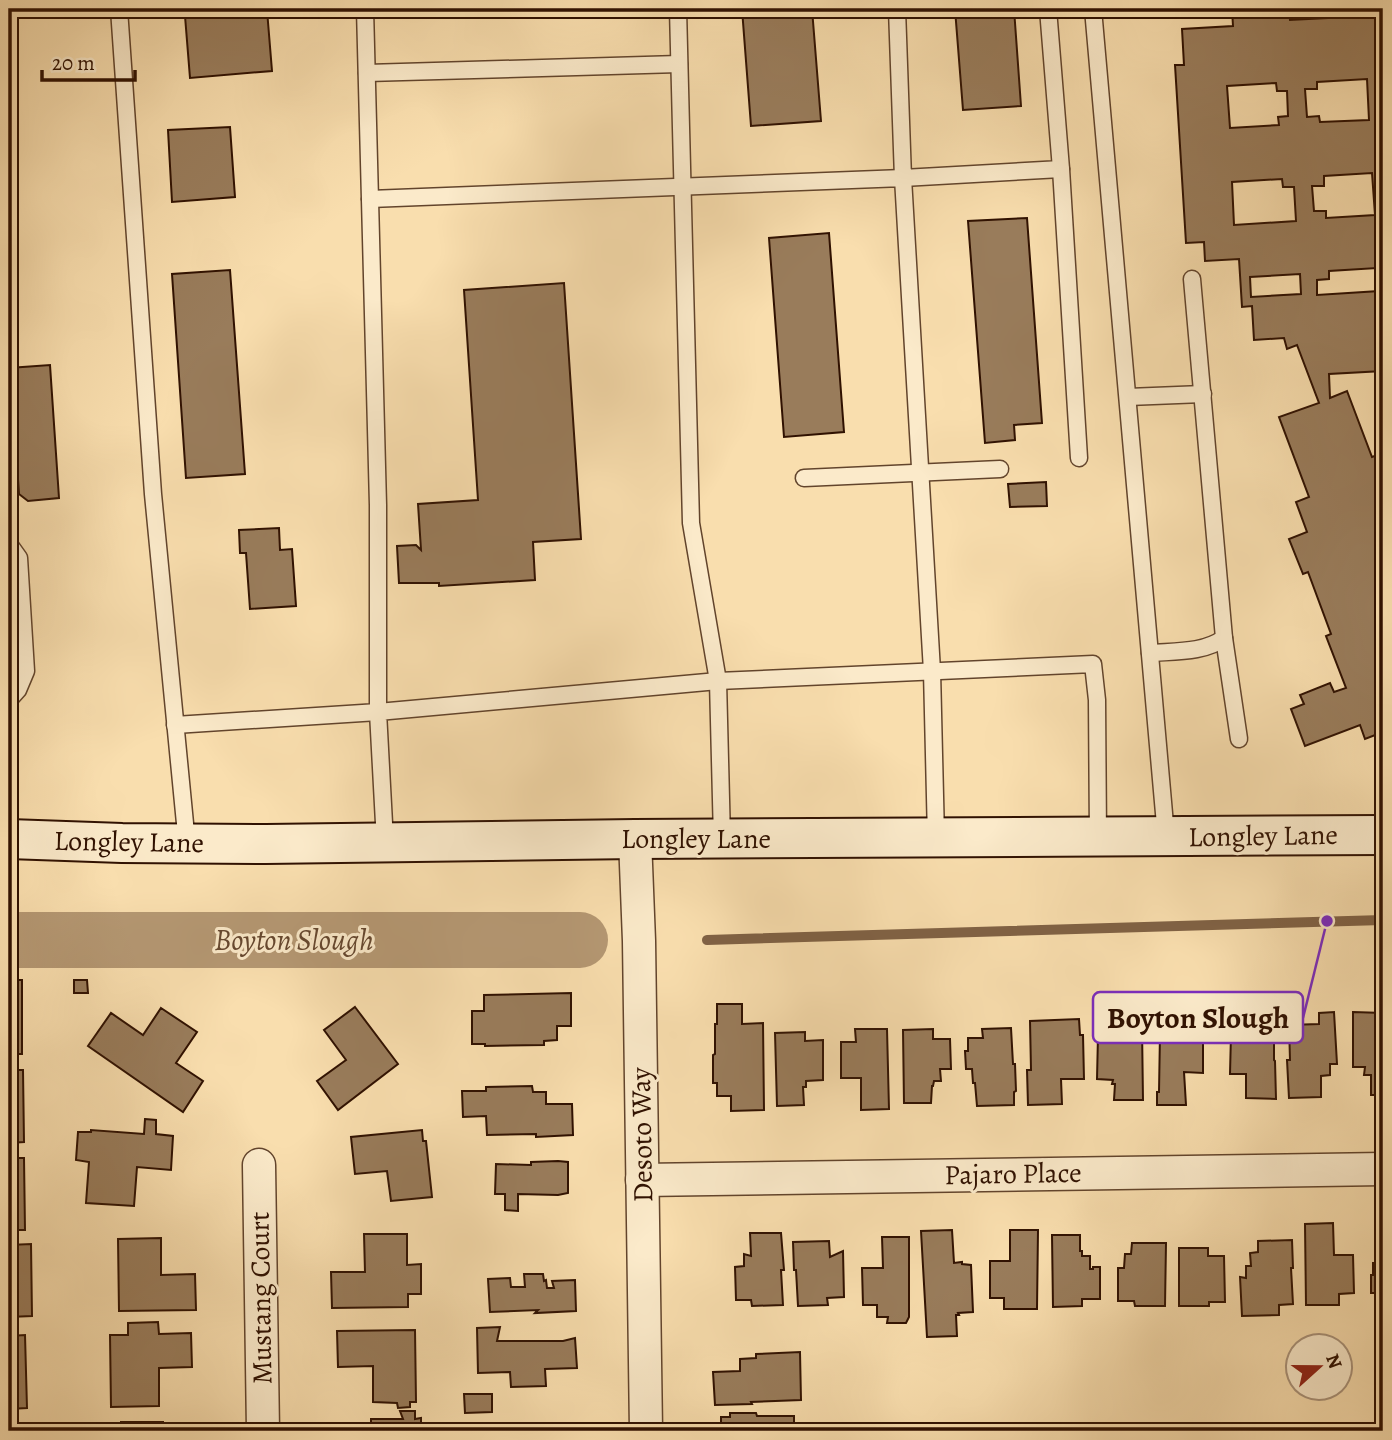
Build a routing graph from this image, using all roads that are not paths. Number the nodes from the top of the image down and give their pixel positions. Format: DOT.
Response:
graph roads {
  1 [pos="119,9"];
  2 [pos="365,9"];
  3 [pos="678,9"];
  4 [pos="897,9"];
  5 [pos="1048,9"];
  6 [pos="1093,9"];
  7 [pos="679,64"];
  8 [pos="367,73"];
  9 [pos="1061,169"];
  10 [pos="903,178"];
  11 [pos="682,187"];
  12 [pos="370,199"];
  13 [pos="1192,279"];
  14 [pos="1203,394"];
  15 [pos="1128,397"];
  16 [pos="1079,458"];
  17 [pos="1000,469"];
  18 [pos="920,472"];
  19 [pos="804,478"];
  20 [pos="9,544"];
  21 [pos="1224,638"];
  22 [pos="1150,653"];
  23 [pos="932,671"];
  24 [pos="718,681"];
  25 [pos="9,700"];
  26 [pos="378,712"];
  27 [pos="176,725"];
  28 [pos="1239,739"];
  29 [pos="1383,835"];
  30 [pos="1166,837"];
  31 [pos="936,838"];
  32 [pos="1098,838"];
  33 [pos="9,839"];
  34 [pos="635,839"];
  35 [pos="722,839"];
  36 [pos="385,842"];
  37 [pos="187,844"];
  38 [pos="259,1165"];
  39 [pos="1383,1169"];
  40 [pos="642,1180"];
  41 [pos="262,1431"];
  42 [pos="646,1431"];
  1 -- 27 [label="lane"];
  2 -- 8 [label="lane"];
  3 -- 7 [label="lane"];
  4 -- 10 [label="lane"];
  5 -- 9 [label="lane"];
  6 -- 15 [label="lane"];
  7 -- 8 [label="lane"];
  7 -- 11 [label="lane"];
  8 -- 12 [label="lane"];
  9 -- 10 [label="lane"];
  9 -- 16 [label="lane"];
  10 -- 11 [label="lane"];
  10 -- 18 [label="lane"];
  11 -- 12 [label="lane"];
  11 -- 24 [label="lane"];
  12 -- 26 [label="lane"];
  13 -- 14 [label="lane"];
  14 -- 15 [label="lane"];
  14 -- 21 [label="lane"];
  15 -- 22 [label="lane"];
  17 -- 18 [label="lane"];
  18 -- 19 [label="lane"];
  18 -- 23 [label="lane"];
  20 -- 25 [label="lane"];
  21 -- 22 [label="lane"];
  21 -- 28 [label="lane"];
  22 -- 30 [label="lane"];
  23 -- 24 [label="lane"];
  23 -- 31 [label="lane"];
  23 -- 32 [label="lane"];
  24 -- 26 [label="lane"];
  24 -- 35 [label="lane"];
  26 -- 27 [label="lane"];
  26 -- 36 [label="lane"];
  27 -- 37 [label="lane"];
  29 -- 30 [label="main road, Longley Lane"];
  30 -- 32 [label="main road, Longley Lane"];
  31 -- 32 [label="main road, Longley Lane"];
  31 -- 35 [label="main road, Longley Lane"];
  33 -- 37 [label="main road, Longley Lane"];
  34 -- 35 [label="main road, Longley Lane"];
  34 -- 36 [label="main road, Longley Lane"];
  34 -- 40 [label="street, Desoto Way"];
  36 -- 37 [label="main road, Longley Lane"];
  38 -- 41 [label="street, Mustang Court"];
  39 -- 40 [label="street, Pajaro Place"];
  40 -- 42 [label="street, Desoto Way"];
}
